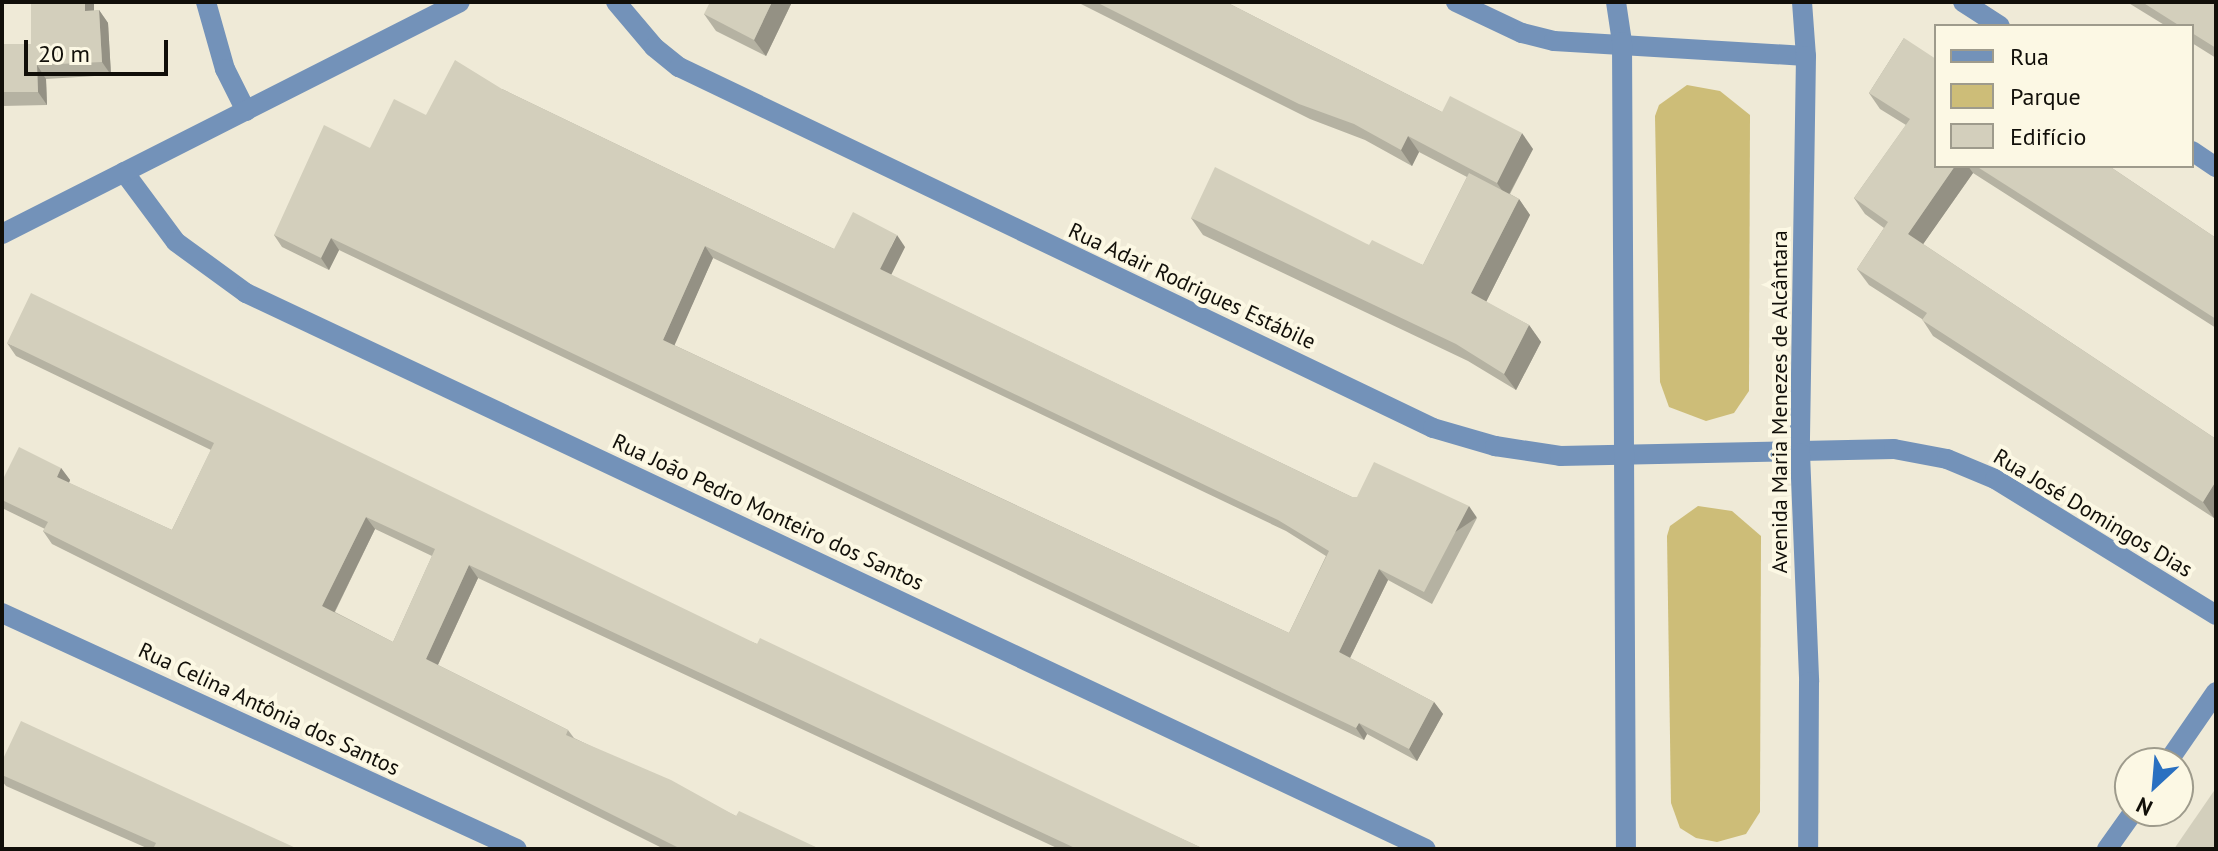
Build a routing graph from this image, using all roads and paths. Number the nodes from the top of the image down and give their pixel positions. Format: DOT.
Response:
graph roads {
  1 [pos="206,2"];
  2 [pos="460,2"];
  3 [pos="616,2"];
  4 [pos="1456,2"];
  5 [pos="1616,2"];
  6 [pos="1802,2"];
  7 [pos="1963,2"];
  8 [pos="1997,24"];
  9 [pos="1622,42"];
  10 [pos="1806,56"];
  11 [pos="246,111"];
  12 [pos="2194,152"];
  13 [pos="2216,167"];
  14 [pos="124,172"];
  15 [pos="2,234"];
  16 [pos="1800,453"];
  17 [pos="1624,455"];
  18 [pos="2,613"];
  19 [pos="2216,615"];
  20 [pos="2216,692"];
  21 [pos="2178,747"];
  22 [pos="2123,827"];
  23 [pos="517,849"];
  24 [pos="1426,849"];
  25 [pos="1626,849"];
  26 [pos="1808,849"];
  27 [pos="2107,849"];
  1 -- 11 [label="street"];
  2 -- 11 [label="street"];
  3 -- 17 [label="street, Rua Adair Rodrigues Estábile"];
  4 -- 9 [label="street"];
  5 -- 9 [label="street"];
  6 -- 10 [label="street, Avenida Maria Menezes de Alcântara"];
  7 -- 8 [label="street"];
  9 -- 10 [label="street"];
  9 -- 17 [label="street"];
  10 -- 16 [label="street, Avenida Maria Menezes de Alcântara"];
  11 -- 14 [label="street"];
  12 -- 13 [label="street"];
  14 -- 15 [label="street"];
  14 -- 24 [label="street, Rua João Pedro Monteiro dos Santos"];
  16 -- 17 [label="street, Rua Adair Rodrigues Estábile"];
  16 -- 19 [label="street, Rua José Domingos Dias"];
  16 -- 26 [label="street, Avenida Maria Menezes de Alcântara"];
  17 -- 25 [label="street"];
  18 -- 23 [label="street, Rua Celina Antônia dos Santos"];
  20 -- 21 [label="street"];
  22 -- 27 [label="street"];
}
